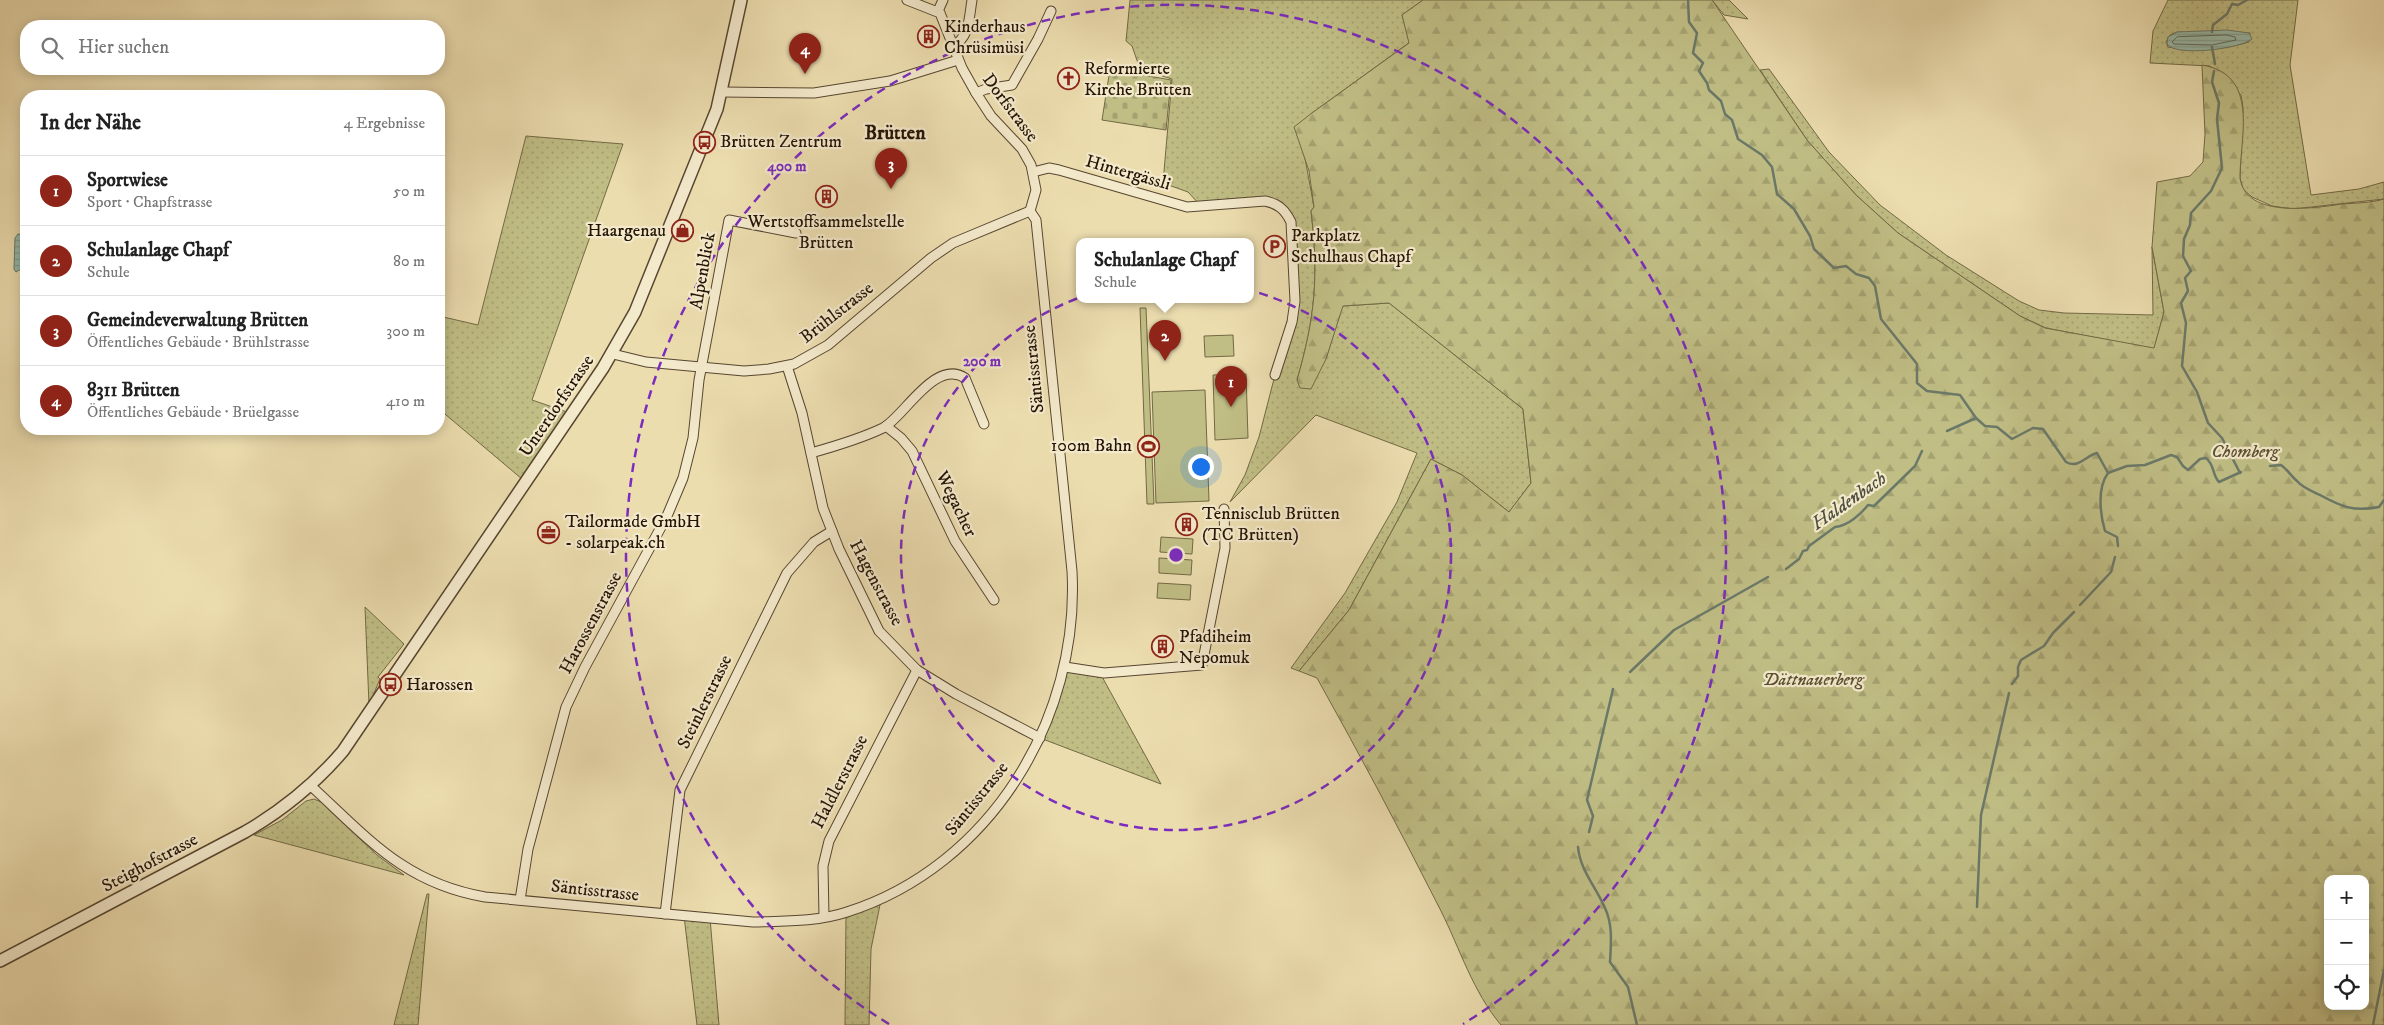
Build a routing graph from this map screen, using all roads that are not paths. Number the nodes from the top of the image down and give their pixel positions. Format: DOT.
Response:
graph roads {
  1 [pos="741,0"];
  2 [pos="907,0"];
  3 [pos="943,0"];
  4 [pos="972,0"];
  5 [pos="938,11"];
  6 [pos="1051,11"];
  7 [pos="953,46"];
  8 [pos="958,60"];
  9 [pos="722,92"];
  10 [pos="976,94"];
  11 [pos="1034,172"];
  12 [pos="1030,211"];
  13 [pos="796,233"];
  14 [pos="613,354"];
  15 [pos="702,366"];
  16 [pos="786,366"];
  17 [pos="1275,375"];
  18 [pos="984,424"];
  19 [pos="886,426"];
  20 [pos="811,453"];
  21 [pos="1224,509"];
  22 [pos="832,531"];
  23 [pos="994,600"];
  24 [pos="1064,667"];
  25 [pos="917,670"];
  26 [pos="1040,738"];
  27 [pos="311,786"];
  28 [pos="520,900"];
  29 [pos="665,914"];
  30 [pos="824,917"];
  31 [pos="0,961"];
  1 -- 9 [label="street, Unterdorfstrasse"];
  2 -- 5 [label="street"];
  3 -- 5 [label="street"];
  4 -- 7 [label="street"];
  5 -- 7 [label="street, Dorfstrasse"];
  6 -- 10 [label="street"];
  7 -- 8 [label="street, Dorfstrasse"];
  8 -- 9 [label="street"];
  8 -- 10 [label="street, Dorfstrasse"];
  9 -- 14 [label="street, Unterdorfstrasse"];
  10 -- 11 [label="street, Dorfstrasse"];
  11 -- 12 [label="street"];
  11 -- 17 [label="street, Hintergässli"];
  12 -- 16 [label="street, Brühlstrasse"];
  12 -- 24 [label="street, Säntisstrasse"];
  13 -- 15 [label="street, Alpenblick"];
  14 -- 15 [label="street, Brühlstrasse"];
  14 -- 27 [label="street, Unterdorfstrasse"];
  15 -- 16 [label="street, Brühlstrasse"];
  15 -- 28 [label="street, Harossenstrasse"];
  16 -- 20 [label="street, Hagenstrasse"];
  18 -- 19 [label="street"];
  19 -- 20 [label="street"];
  19 -- 23 [label="street, Wegacher"];
  20 -- 22 [label="street, Hagenstrasse"];
  21 -- 24 [label="street"];
  22 -- 25 [label="street, Hagenstrasse"];
  22 -- 29 [label="street, Steinlerstrasse"];
  24 -- 26 [label="street, Säntisstrasse"];
  25 -- 26 [label="street, Hagenstrasse"];
  25 -- 30 [label="street, Haldlerstrasse"];
  26 -- 30 [label="street, Säntisstrasse"];
  27 -- 28 [label="street, Säntisstrasse"];
  27 -- 31 [label="street, Steighofstrasse"];
  28 -- 29 [label="street, Säntisstrasse"];
  29 -- 30 [label="street, Säntisstrasse"];
}
